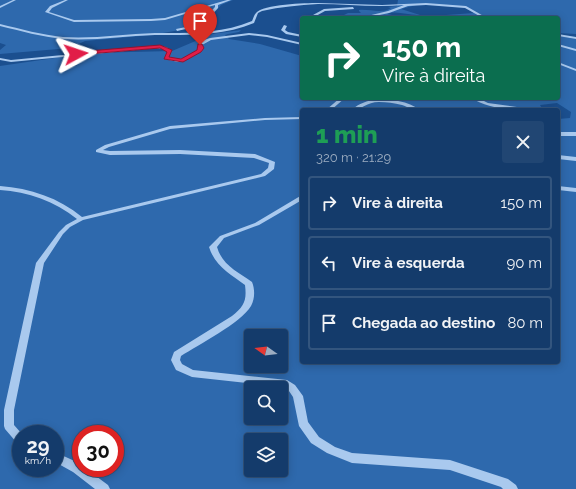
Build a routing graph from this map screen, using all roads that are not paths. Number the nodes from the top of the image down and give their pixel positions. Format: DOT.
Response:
graph roads {
  1 [pos="15,0"];
  2 [pos="67,0"];
  3 [pos="230,0"];
  4 [pos="216,4"];
  5 [pos="413,4"];
  6 [pos="378,6"];
  7 [pos="0,7"];
  8 [pos="315,16"];
  9 [pos="371,16"];
  10 [pos="482,16"];
  11 [pos="0,25"];
  12 [pos="284,26"];
  13 [pos="225,30"];
  14 [pos="239,34"];
  15 [pos="141,35"];
  16 [pos="560,35"];
  17 [pos="300,36"];
  18 [pos="576,38"];
  19 [pos="300,44"];
  20 [pos="560,46"];
  21 [pos="576,50"];
  22 [pos="0,59"];
  23 [pos="8,61"];
  24 [pos="560,64"];
  25 [pos="0,65"];
  26 [pos="576,70"];
  27 [pos="340,100"];
  28 [pos="386,100"];
  29 [pos="386,100"];
  30 [pos="478,100"];
  31 [pos="330,108"];
  32 [pos="356,108"];
  33 [pos="413,108"];
  34 [pos="516,108"];
  35 [pos="300,118"];
  36 [pos="560,134"];
  37 [pos="576,134"];
  38 [pos="560,158"];
  39 [pos="576,159"];
  40 [pos="0,188"];
  41 [pos="560,188"];
  42 [pos="576,190"];
  43 [pos="300,198"];
  44 [pos="81,219"];
  45 [pos="12,430"];
  46 [pos="64,462"];
  47 [pos="104,489"];
  48 [pos="512,489"];
  1 -- 7 [label="street"];
  2 -- 4 [label="street"];
  3 -- 4 [label="street"];
  4 -- 15 [label="street"];
  5 -- 6 [label="street"];
  5 -- 9 [label="street"];
  5 -- 10 [label="street"];
  6 -- 8 [label="street"];
  6 -- 13 [label="street"];
  11 -- 15 [label="street"];
  12 -- 17 [label="street"];
  13 -- 14 [label="street"];
  13 -- 15 [label="street"];
  14 -- 19 [label="street"];
  14 -- 23 [label="street"];
  16 -- 18 [label="street"];
  20 -- 21 [label="street"];
  22 -- 23 [label="street"];
  23 -- 25 [label="street"];
  24 -- 26 [label="street"];
  27 -- 31 [label="street"];
  28 -- 32 [label="street"];
  29 -- 33 [label="street"];
  30 -- 34 [label="street"];
  35 -- 44 [label="street"];
  36 -- 37 [label="street"];
  38 -- 39 [label="street"];
  40 -- 44 [label="street"];
  41 -- 42 [label="street"];
  43 -- 48 [label="street"];
  44 -- 45 [label="street"];
  46 -- 47 [label="street"];
}
